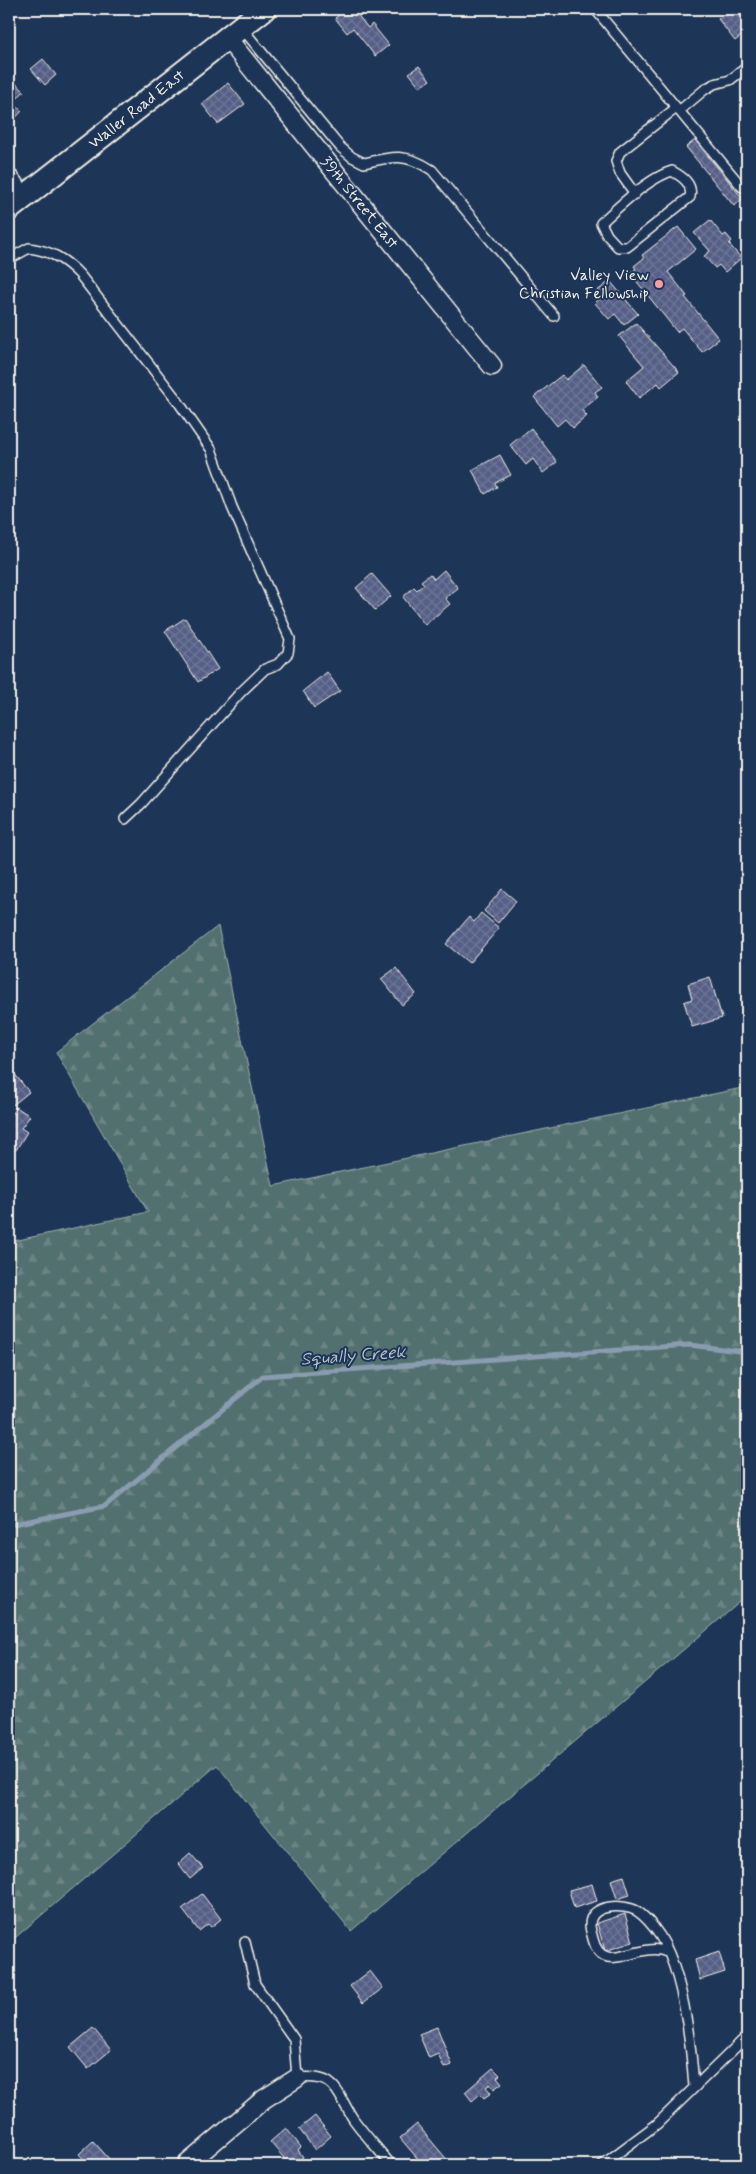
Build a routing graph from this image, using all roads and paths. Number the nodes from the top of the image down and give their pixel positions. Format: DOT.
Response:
graph roads {
  1 [pos="264,9"];
  2 [pos="595,9"];
  3 [pos="234,32"];
  4 [pos="747,67"];
  5 [pos="678,109"];
  6 [pos="9,178"];
  7 [pos="742,187"];
  8 [pos="635,194"];
  9 [pos="16,203"];
  10 [pos="9,259"];
  11 [pos="554,316"];
  12 [pos="492,366"];
  13 [pos="125,819"];
  14 [pos="244,1942"];
  15 [pos="668,1952"];
  16 [pos="747,2036"];
  17 [pos="297,2078"];
  18 [pos="694,2087"];
  19 [pos="186,2165"];
  20 [pos="391,2165"];
  21 [pos="602,2165"];
  1 -- 3 [label="street, Waller Road East"];
  2 -- 5 [label="lane"];
  3 -- 9 [label="street, Waller Road East"];
  3 -- 11 [label="lane"];
  3 -- 12 [label="street, 39th Street East"];
  4 -- 5 [label="lane"];
  5 -- 7 [label="lane"];
  5 -- 8 [label="lane"];
  6 -- 9 [label="street"];
  8 -- 8 [label="lane"];
  10 -- 13 [label="lane"];
  14 -- 17 [label="lane"];
  15 -- 15 [label="lane"];
  15 -- 18 [label="lane"];
  16 -- 18 [label="lane"];
  17 -- 19 [label="street"];
  17 -- 20 [label="lane"];
  18 -- 21 [label="lane"];
}
